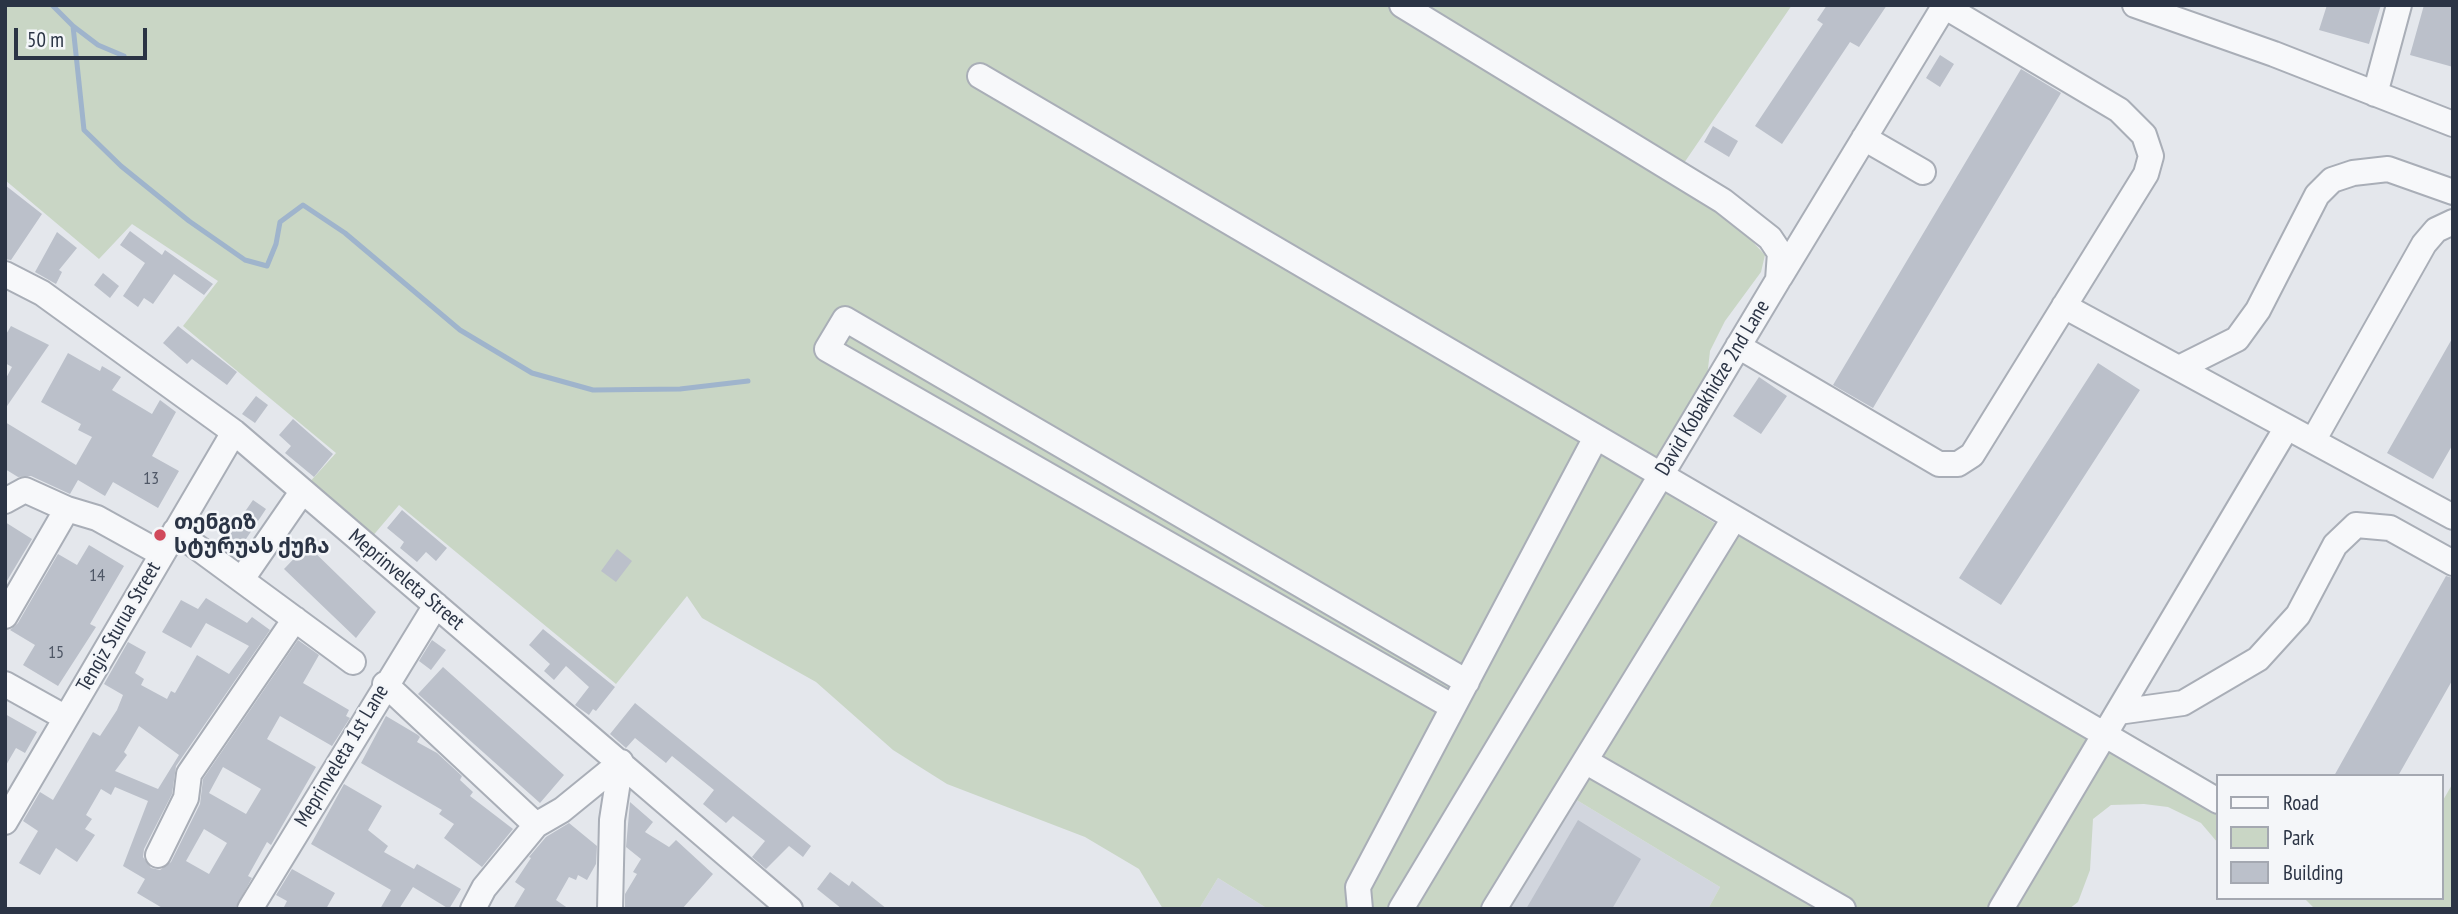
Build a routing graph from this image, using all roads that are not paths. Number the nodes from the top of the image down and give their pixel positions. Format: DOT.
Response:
graph roads {
  1 [pos="1402,5"];
  2 [pos="2135,5"];
  3 [pos="2399,5"];
  4 [pos="1944,6"];
  5 [pos="980,76"];
  6 [pos="2375,93"];
  7 [pos="2453,124"];
  8 [pos="1864,138"];
  9 [pos="1923,172"];
  10 [pos="2453,192"];
  11 [pos="2453,222"];
  12 [pos="5,274"];
  13 [pos="1778,280"];
  14 [pos="2064,306"];
  15 [pos="1738,346"];
  16 [pos="2179,368"];
  17 [pos="2287,427"];
  18 [pos="233,432"];
  19 [pos="1595,439"];
  20 [pos="2313,441"];
  21 [pos="1660,477"];
  22 [pos="302,492"];
  23 [pos="7,496"];
  24 [pos="67,509"];
  25 [pos="2453,517"];
  26 [pos="1733,520"];
  27 [pos="176,531"];
  28 [pos="162,554"];
  29 [pos="2453,563"];
  30 [pos="242,579"];
  31 [pos="436,605"];
  32 [pos="5,616"];
  33 [pos="295,620"];
  34 [pos="353,662"];
  35 [pos="1466,682"];
  36 [pos="5,684"];
  37 [pos="384,684"];
  38 [pos="1453,707"];
  39 [pos="2118,712"];
  40 [pos="66,718"];
  41 [pos="2104,735"];
  42 [pos="1585,761"];
  43 [pos="621,762"];
  44 [pos="2216,800"];
  45 [pos="5,822"];
  46 [pos="536,825"];
  47 [pos="158,855"];
  48 [pos="250,909"];
  49 [pos="473,909"];
  50 [pos="610,909"];
  51 [pos="790,909"];
  52 [pos="1360,909"];
  53 [pos="1401,909"];
  54 [pos="1494,909"];
  55 [pos="1843,909"];
  56 [pos="2001,909"];
  1 -- 13 [label="street, David Kobakhidze 2nd Lane"];
  2 -- 6 [label="street"];
  3 -- 6 [label="street"];
  4 -- 8 [label="street"];
  4 -- 14 [label="street"];
  5 -- 19 [label="street"];
  6 -- 7 [label="street"];
  8 -- 9 [label="street"];
  8 -- 13 [label="street"];
  10 -- 16 [label="street"];
  11 -- 20 [label="street"];
  12 -- 18 [label="street, Meprinveleta Street"];
  13 -- 15 [label="street, David Kobakhidze 2nd Lane"];
  14 -- 15 [label="street"];
  14 -- 16 [label="street"];
  15 -- 21 [label="street, David Kobakhidze 2nd Lane"];
  16 -- 17 [label="street"];
  17 -- 20 [label="street"];
  17 -- 39 [label="street"];
  18 -- 22 [label="street, Meprinveleta Street"];
  18 -- 27 [label="street, Tengiz Sturua Street"];
  19 -- 21 [label="street"];
  19 -- 35 [label="street"];
  20 -- 25 [label="street"];
  21 -- 26 [label="street"];
  21 -- 53 [label="street, David Kobakhidze 2nd Lane"];
  22 -- 30 [label="street"];
  22 -- 31 [label="street, Meprinveleta Street"];
  23 -- 24 [label="street"];
  24 -- 28 [label="street"];
  24 -- 32 [label="street"];
  26 -- 41 [label="street"];
  26 -- 42 [label="street"];
  27 -- 28 [label="street, Tengiz Sturua Street"];
  27 -- 30 [label="street"];
  28 -- 40 [label="street, Tengiz Sturua Street"];
  29 -- 39 [label="street"];
  30 -- 33 [label="street"];
  31 -- 37 [label="street, Meprinveleta 1st Lane"];
  31 -- 43 [label="street, Meprinveleta Street"];
  33 -- 34 [label="street"];
  33 -- 47 [label="street"];
  35 -- 38 [label="street"];
  35 -- 38 [label="street"];
  36 -- 40 [label="street"];
  37 -- 46 [label="street"];
  37 -- 48 [label="street, Meprinveleta 1st Lane"];
  38 -- 52 [label="street"];
  39 -- 41 [label="street"];
  40 -- 45 [label="street, Tengiz Sturua Street"];
  41 -- 44 [label="street"];
  41 -- 56 [label="street"];
  42 -- 54 [label="street"];
  42 -- 55 [label="street"];
  43 -- 46 [label="street"];
  43 -- 50 [label="street"];
  43 -- 51 [label="street, Meprinveleta Street"];
  46 -- 49 [label="street"];
}
